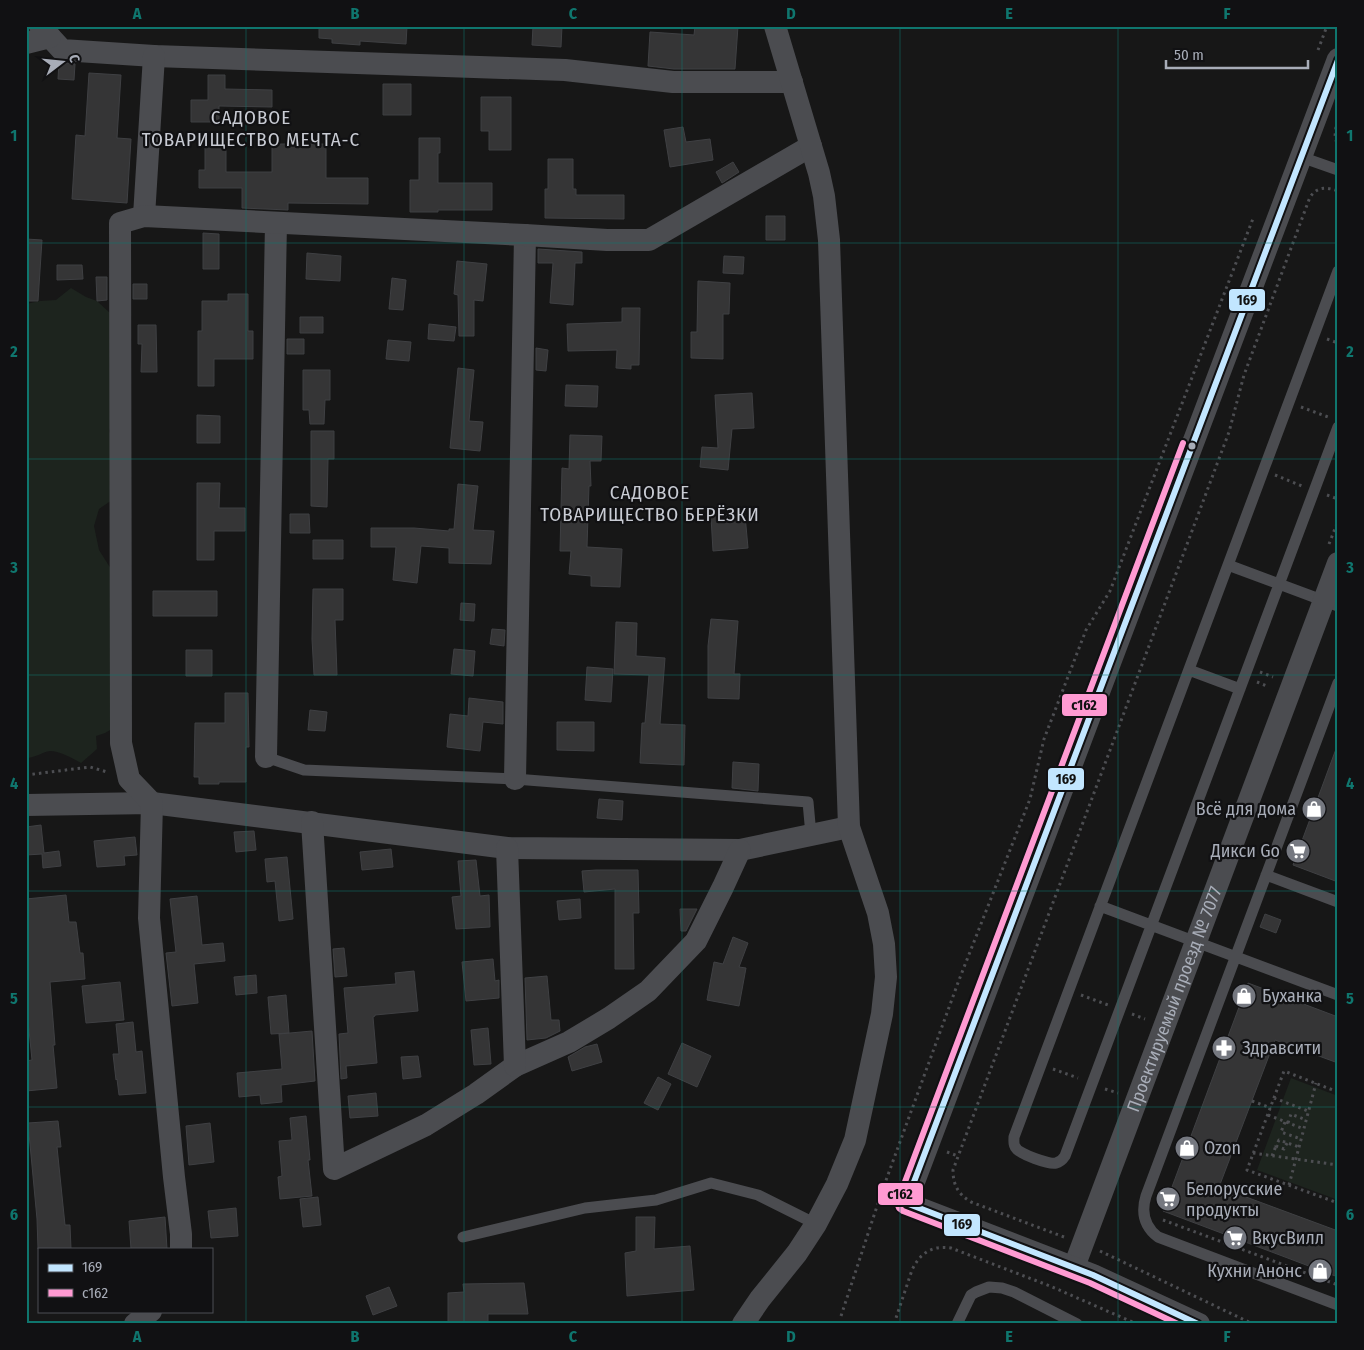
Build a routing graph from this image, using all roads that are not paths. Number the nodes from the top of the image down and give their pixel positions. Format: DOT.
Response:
graph roads {
  1 [pos="775,26"];
  2 [pos="45,32"];
  3 [pos="26,43"];
  4 [pos="154,56"];
  5 [pos="1327,57"];
  6 [pos="792,82"];
  7 [pos="811,146"];
  8 [pos="1301,157"];
  9 [pos="1338,170"];
  10 [pos="144,216"];
  11 [pos="276,223"];
  12 [pos="525,235"];
  13 [pos="1338,271"];
  14 [pos="1338,427"];
  15 [pos="1338,563"];
  16 [pos="1228,565"];
  17 [pos="1279,584"];
  18 [pos="1331,603"];
  19 [pos="1189,670"];
  20 [pos="1338,684"];
  21 [pos="1240,689"];
  22 [pos="266,757"];
  23 [pos="514,779"];
  24 [pos="152,803"];
  25 [pos="26,805"];
  26 [pos="312,822"];
  27 [pos="849,827"];
  28 [pos="811,835"];
  29 [pos="507,848"];
  30 [pos="740,850"];
  31 [pos="1266,875"];
  32 [pos="1338,902"];
  33 [pos="1100,906"];
  34 [pos="1152,925"];
  35 [pos="1196,942"];
  36 [pos="1236,957"];
  37 [pos="1338,995"];
  38 [pos="515,1066"];
  39 [pos="816,1224"];
  40 [pos="463,1237"];
  41 [pos="181,1248"];
  42 [pos="1074,1267"];
  43 [pos="1338,1304"];
  44 [pos="150,1312"];
  45 [pos="136,1324"];
  46 [pos="743,1324"];
  47 [pos="957,1324"];
  48 [pos="1077,1324"];
  49 [pos="1199,1324"];
  1 -- 6 [label="street"];
  2 -- 3 [label="street"];
  2 -- 4 [label="street"];
  4 -- 6 [label="street"];
  4 -- 10 [label="street"];
  5 -- 8 [label="street"];
  6 -- 7 [label="street"];
  7 -- 12 [label="street"];
  7 -- 27 [label="street"];
  8 -- 9 [label="lane"];
  8 -- 42 [label="street"];
  10 -- 11 [label="street"];
  10 -- 24 [label="street"];
  11 -- 12 [label="street"];
  11 -- 22 [label="street"];
  12 -- 23 [label="street"];
  13 -- 16 [label="lane"];
  14 -- 17 [label="lane"];
  15 -- 18 [label="street, Проектируемый проезд № 7077"];
  16 -- 17 [label="lane"];
  16 -- 19 [label="lane"];
  17 -- 18 [label="lane"];
  17 -- 21 [label="lane"];
  18 -- 35 [label="street, Проектируемый проезд № 7077"];
  19 -- 21 [label="lane"];
  19 -- 33 [label="lane"];
  20 -- 31 [label="lane"];
  21 -- 34 [label="lane"];
  22 -- 23 [label="lane"];
  23 -- 28 [label="lane"];
  24 -- 25 [label="street"];
  24 -- 26 [label="street"];
  24 -- 41 [label="street"];
  26 -- 29 [label="street"];
  26 -- 38 [label="street"];
  27 -- 28 [label="street"];
  27 -- 39 [label="street"];
  28 -- 30 [label="street"];
  29 -- 30 [label="street"];
  29 -- 38 [label="street"];
  30 -- 38 [label="street"];
  31 -- 32 [label="lane"];
  31 -- 36 [label="lane"];
  33 -- 34 [label="lane"];
  33 -- 34 [label="lane"];
  34 -- 35 [label="lane"];
  35 -- 36 [label="lane"];
  35 -- 42 [label="street, Проектируемый проезд № 7077"];
  36 -- 37 [label="lane"];
  36 -- 43 [label="lane"];
  39 -- 40 [label="lane"];
  39 -- 46 [label="street"];
  42 -- 49 [label="street"];
  44 -- 45 [label="street"];
  47 -- 48 [label="lane"];
}
